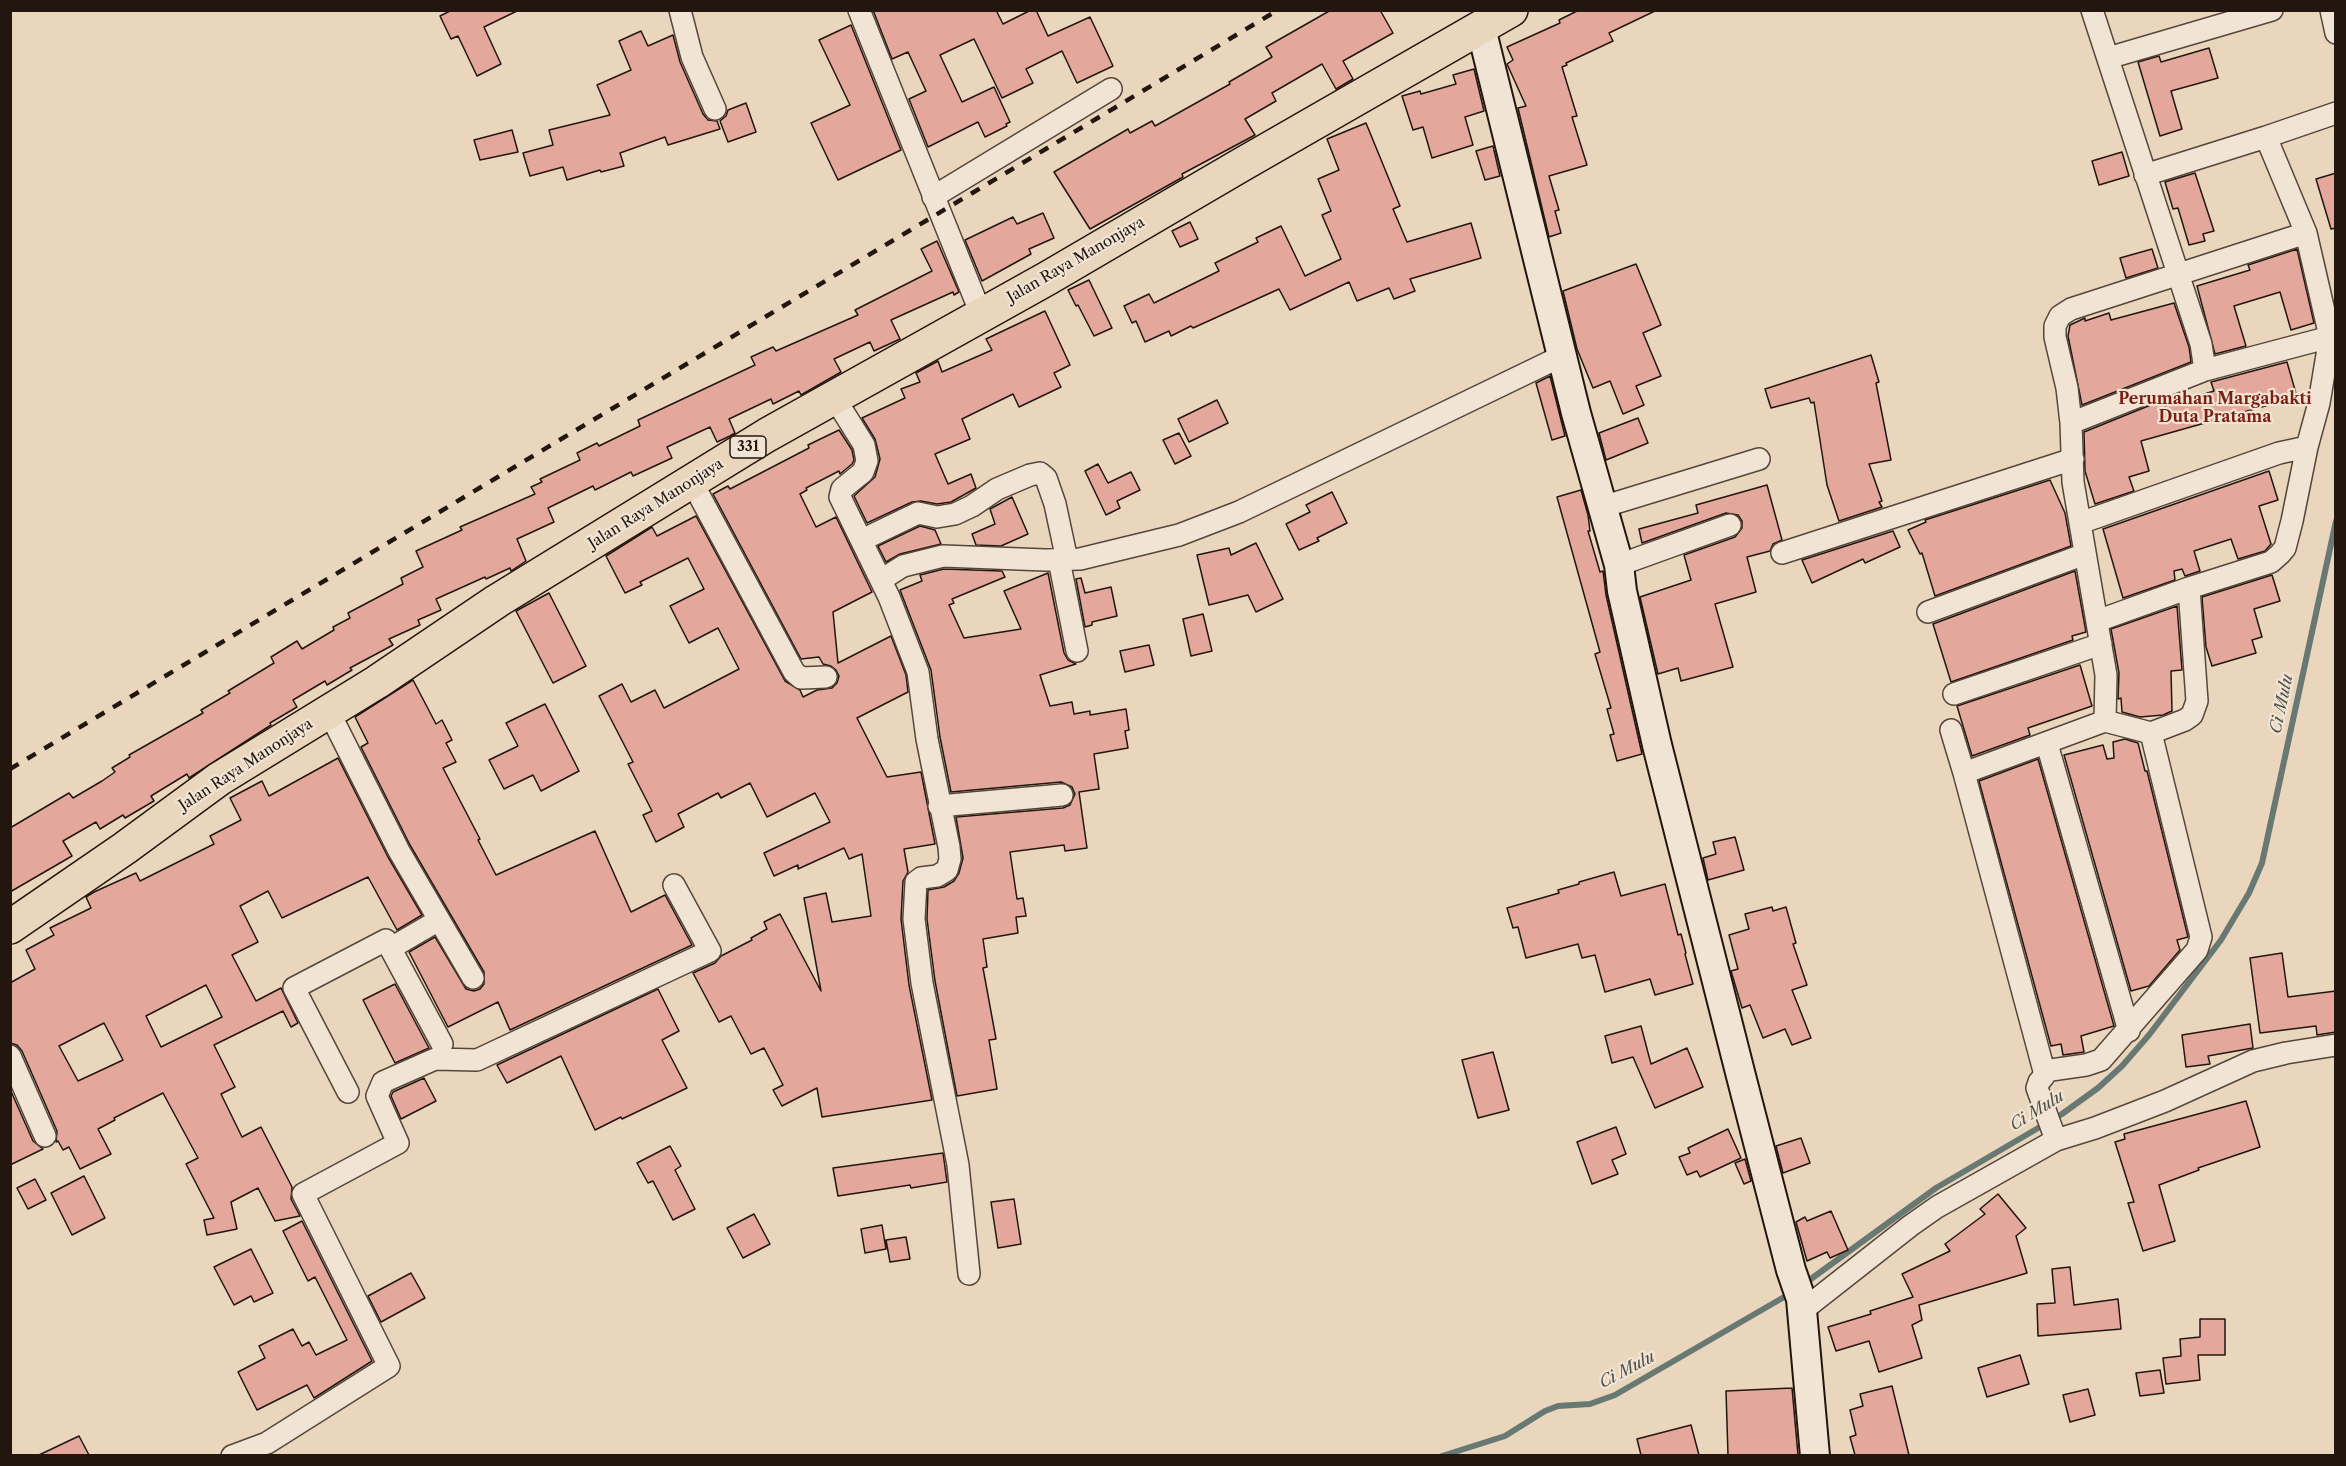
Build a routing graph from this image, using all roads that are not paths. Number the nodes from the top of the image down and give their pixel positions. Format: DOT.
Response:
graph roads {
  1 [pos="680,10"];
  2 [pos="859,10"];
  3 [pos="1512,10"];
  4 [pos="2092,10"];
  5 [pos="2272,10"];
  6 [pos="2331,10"];
  7 [pos="1481,28"];
  8 [pos="2336,33"];
  9 [pos="2108,58"];
  10 [pos="1111,88"];
  11 [pos="715,109"];
  12 [pos="2336,113"];
  13 [pos="2266,137"];
  14 [pos="2145,175"];
  15 [pos="933,197"];
  16 [pos="2306,233"];
  17 [pos="2178,275"];
  18 [pos="981,314"];
  19 [pos="2330,338"];
  20 [pos="1562,356"];
  21 [pos="2205,370"];
  22 [pos="834,397"];
  23 [pos="2071,423"];
  24 [pos="2307,447"];
  25 [pos="1759,459"];
  26 [pos="2073,459"];
  27 [pos="692,482"];
  28 [pos="1602,507"];
  29 [pos="2080,523"];
  30 [pos="1730,525"];
  31 [pos="861,540"];
  32 [pos="1782,553"];
  33 [pos="2085,554"];
  34 [pos="1063,560"];
  35 [pos="1619,565"];
  36 [pos="881,580"];
  37 [pos="2189,588"];
  38 [pos="1928,612"];
  39 [pos="2097,621"];
  40 [pos="2101,644"];
  41 [pos="1077,651"];
  42 [pos="826,676"];
  43 [pos="1954,694"];
  44 [pos="329,712"];
  45 [pos="2105,721"];
  46 [pos="1951,730"];
  47 [pos="2151,733"];
  48 [pos="2047,744"];
  49 [pos="1964,773"];
  50 [pos="1062,795"];
  51 [pos="939,806"];
  52 [pos="674,885"];
  53 [pos="439,920"];
  54 [pos="10,927"];
  55 [pos="390,948"];
  56 [pos="473,978"];
  57 [pos="2128,1031"];
  58 [pos="442,1044"];
  59 [pos="2336,1045"];
  60 [pos="10,1056"];
  61 [pos="2044,1071"];
  62 [pos="348,1092"];
  63 [pos="2054,1135"];
  64 [pos="45,1136"];
  65 [pos="969,1274"];
  66 [pos="1802,1305"];
  67 [pos="232,1455"];
  68 [pos="1815,1455"];
  1 -- 11 [label="street"];
  2 -- 15 [label="street"];
  3 -- 7 [label="main road, Jalan Raya Manonjaya / 331"];
  4 -- 9 [label="street"];
  5 -- 9 [label="street"];
  6 -- 8 [label="street"];
  7 -- 18 [label="main road, Jalan Raya Manonjaya / 331"];
  7 -- 20 [label="street"];
  9 -- 14 [label="street"];
  10 -- 15 [label="street"];
  12 -- 13 [label="street"];
  13 -- 14 [label="street"];
  13 -- 16 [label="street"];
  14 -- 17 [label="street"];
  15 -- 18 [label="street"];
  16 -- 17 [label="street"];
  16 -- 19 [label="street"];
  17 -- 21 [label="street"];
  17 -- 23 [label="street"];
  18 -- 22 [label="main road, Jalan Raya Manonjaya / 331"];
  19 -- 21 [label="street"];
  19 -- 24 [label="street"];
  20 -- 28 [label="street"];
  20 -- 34 [label="street"];
  21 -- 23 [label="street"];
  22 -- 27 [label="main road, Jalan Raya Manonjaya / 331"];
  22 -- 31 [label="street"];
  23 -- 26 [label="street"];
  24 -- 29 [label="street"];
  24 -- 37 [label="street"];
  25 -- 28 [label="street"];
  26 -- 29 [label="street"];
  26 -- 32 [label="street"];
  27 -- 42 [label="street"];
  27 -- 44 [label="main road, Jalan Raya Manonjaya / 331"];
  28 -- 35 [label="street"];
  29 -- 33 [label="street"];
  30 -- 35 [label="street"];
  31 -- 34 [label="street"];
  31 -- 36 [label="street"];
  33 -- 38 [label="street"];
  33 -- 39 [label="street"];
  34 -- 36 [label="street"];
  34 -- 41 [label="street"];
  35 -- 66 [label="street"];
  36 -- 51 [label="street"];
  37 -- 39 [label="street"];
  37 -- 47 [label="street"];
  39 -- 40 [label="street"];
  40 -- 43 [label="street"];
  40 -- 45 [label="street"];
  44 -- 53 [label="street"];
  44 -- 54 [label="main road, Jalan Raya Manonjaya / 331"];
  45 -- 47 [label="street"];
  45 -- 48 [label="street"];
  46 -- 49 [label="street"];
  47 -- 57 [label="street"];
  48 -- 49 [label="street"];
  48 -- 57 [label="street"];
  49 -- 61 [label="street"];
  50 -- 51 [label="street"];
  51 -- 65 [label="street"];
  52 -- 67 [label="street"];
  53 -- 55 [label="street"];
  53 -- 56 [label="street"];
  55 -- 58 [label="street"];
  55 -- 62 [label="street"];
  57 -- 61 [label="street"];
  59 -- 63 [label="street"];
  60 -- 64 [label="street"];
  61 -- 63 [label="street"];
  63 -- 66 [label="street"];
  66 -- 68 [label="street"];
}
